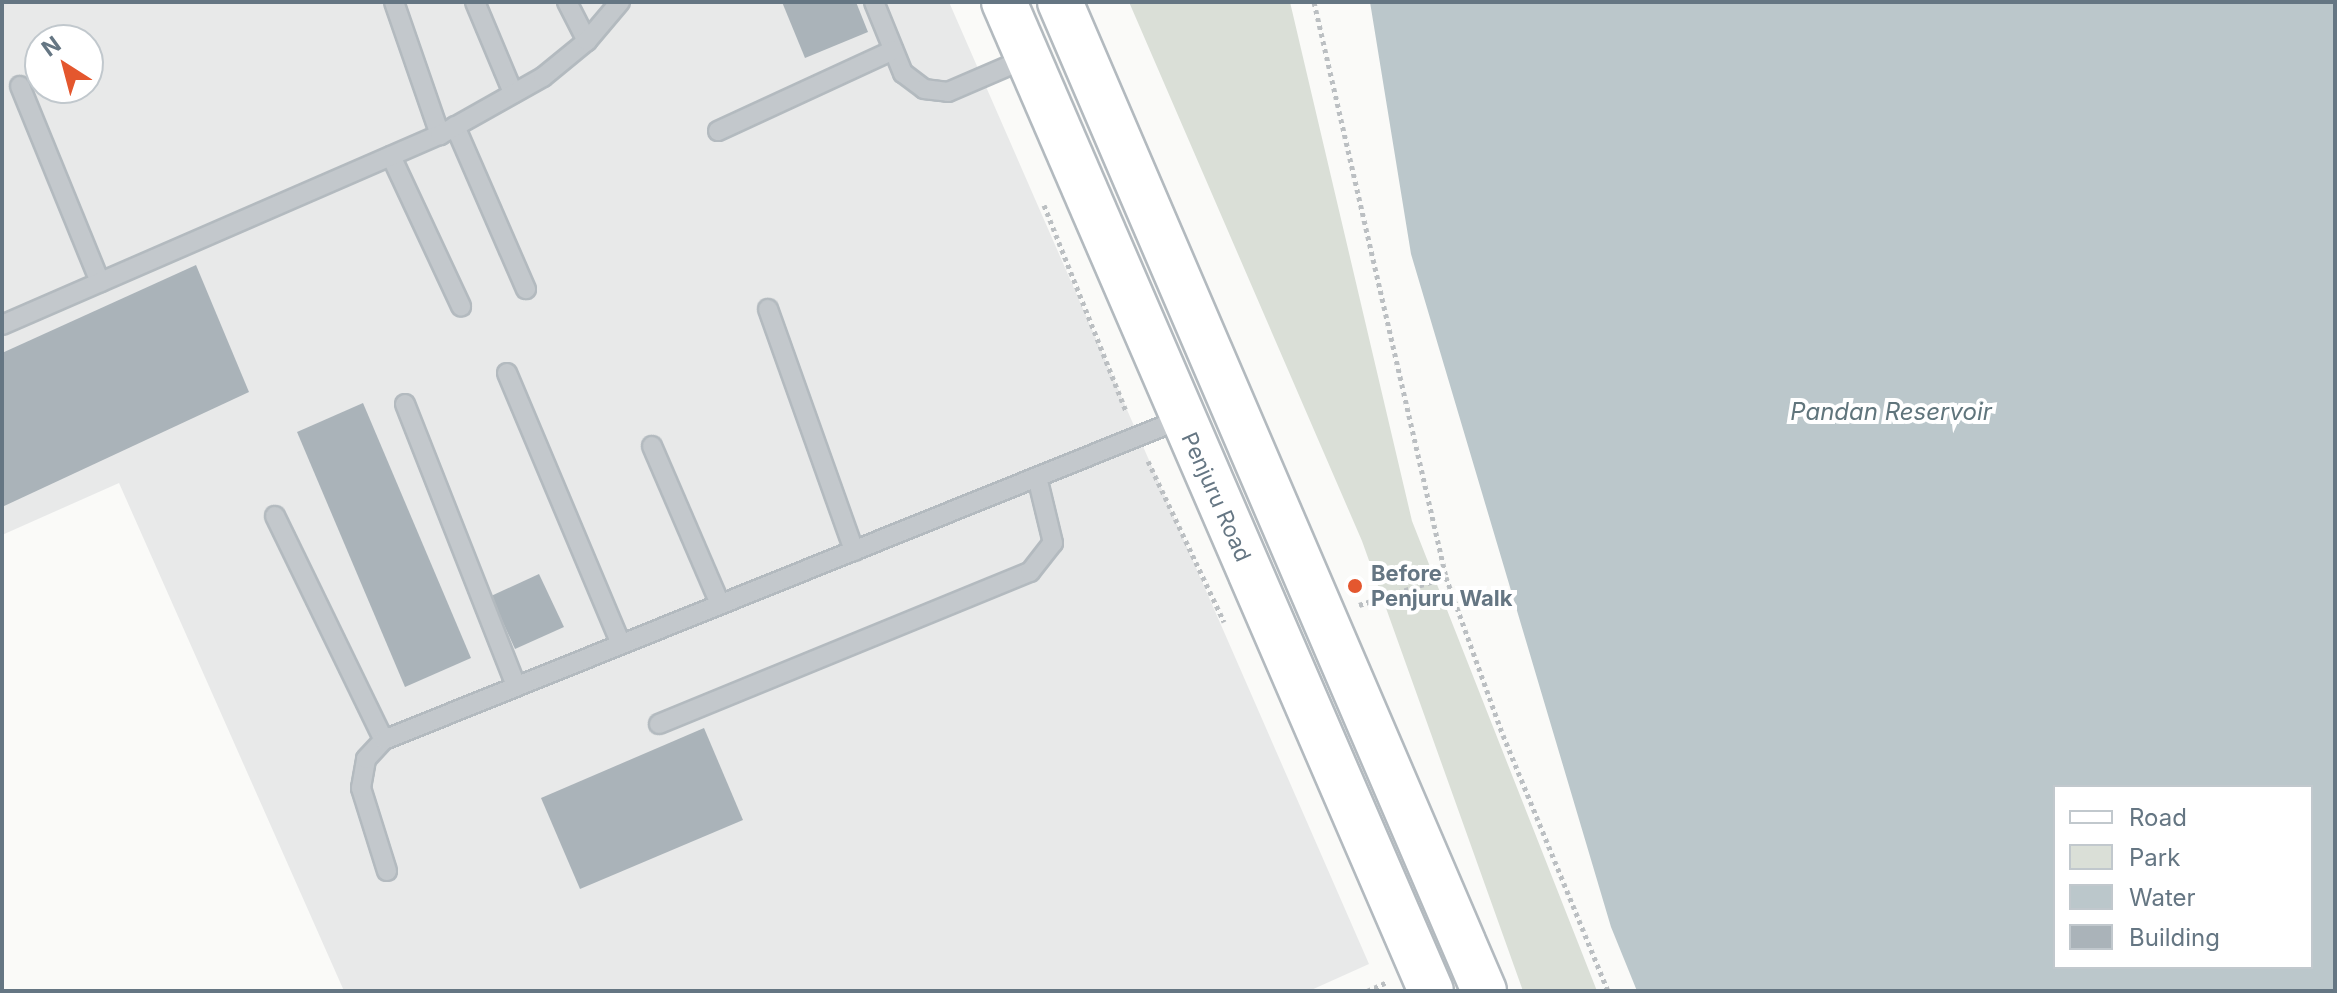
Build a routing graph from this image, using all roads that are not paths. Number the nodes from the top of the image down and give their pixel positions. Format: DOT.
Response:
graph roads {
  1 [pos="394,2"];
  2 [pos="475,2"];
  3 [pos="567,2"];
  4 [pos="620,2"];
  5 [pos="874,2"];
  6 [pos="1004,2"];
  7 [pos="1060,2"];
  8 [pos="587,41"];
  9 [pos="893,50"];
  10 [pos="1027,58"];
  11 [pos="20,86"];
  12 [pos="513,93"];
  13 [pos="447,131"];
  14 [pos="718,131"];
  15 [pos="391,156"];
  16 [pos="100,282"];
  17 [pos="526,289"];
  18 [pos="461,306"];
  19 [pos="768,309"];
  20 [pos="2,325"];
  21 [pos="507,373"];
  22 [pos="405,404"];
  23 [pos="1181,419"];
  24 [pos="652,446"];
  25 [pos="1037,477"];
  26 [pos="275,516"];
  27 [pos="854,551"];
  28 [pos="720,604"];
  29 [pos="621,644"];
  30 [pos="516,686"];
  31 [pos="659,724"];
  32 [pos="384,740"];
  33 [pos="387,871"];
  34 [pos="1431,991"];
  35 [pos="1484,991"];
  1 -- 13 [label="lane"];
  2 -- 12 [label="lane"];
  3 -- 8 [label="lane"];
  4 -- 8 [label="lane"];
  5 -- 9 [label="lane"];
  6 -- 10 [label="main road, Penjuru Road"];
  7 -- 35 [label="main road"];
  8 -- 12 [label="lane"];
  9 -- 10 [label="lane"];
  9 -- 14 [label="lane"];
  10 -- 23 [label="main road, Penjuru Road"];
  11 -- 16 [label="lane"];
  12 -- 13 [label="lane"];
  13 -- 15 [label="lane"];
  13 -- 17 [label="lane"];
  15 -- 16 [label="lane"];
  15 -- 18 [label="lane"];
  16 -- 20 [label="lane"];
  19 -- 27 [label="lane"];
  21 -- 29 [label="lane"];
  22 -- 30 [label="lane"];
  23 -- 25 [label="lane"];
  23 -- 34 [label="main road, Penjuru Road"];
  24 -- 28 [label="lane"];
  25 -- 27 [label="lane"];
  25 -- 31 [label="lane"];
  26 -- 32 [label="lane"];
  27 -- 28 [label="lane"];
  28 -- 29 [label="lane"];
  29 -- 30 [label="lane"];
  30 -- 32 [label="lane"];
  32 -- 33 [label="lane"];
}
